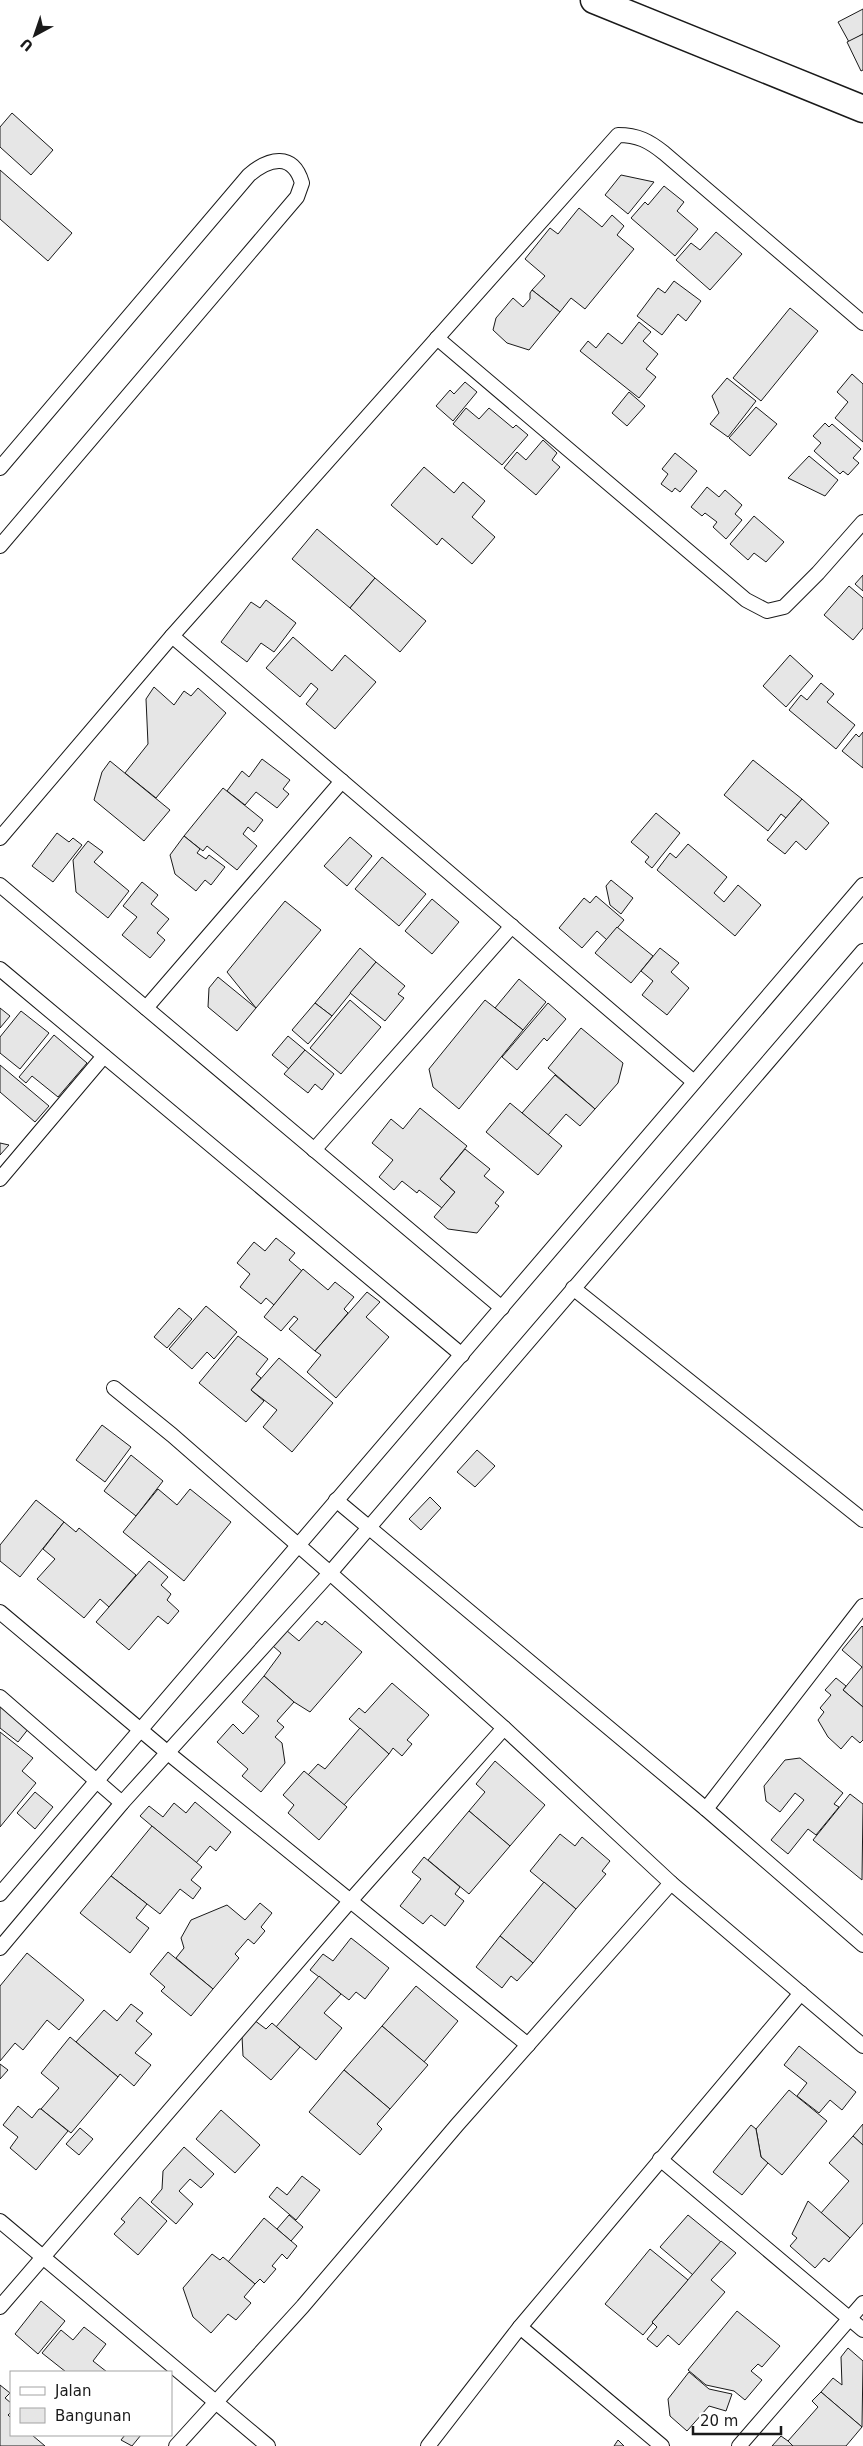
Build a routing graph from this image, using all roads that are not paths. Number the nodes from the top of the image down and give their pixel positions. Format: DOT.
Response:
graph roads {
  1 [pos="594,0"];
  2 [pos="863,109"];
  3 [pos="863,323"];
  4 [pos="437,338"];
  5 [pos="0,468"];
  6 [pos="863,522"];
  7 [pos="0,546"];
  8 [pos="172,636"];
  9 [pos="342,781"];
  10 [pos="0,838"];
  11 [pos="0,885"];
  12 [pos="863,885"];
  13 [pos="512,926"];
  14 [pos="863,951"];
  15 [pos="0,969"];
  16 [pos="146,1008"];
  17 [pos="104,1056"];
  18 [pos="694,1082"];
  19 [pos="314,1150"];
  20 [pos="0,1179"];
  21 [pos="573,1288"];
  22 [pos="502,1308"];
  23 [pos="462,1355"];
  24 [pos="114,1388"];
  25 [pos="336,1500"];
  26 [pos="863,1520"];
  27 [pos="368,1528"];
  28 [pos="298,1545"];
  29 [pos="330,1573"];
  30 [pos="863,1606"];
  31 [pos="0,1612"];
  32 [pos="0,1697"];
  33 [pos="141,1728"];
  34 [pos="504,1728"];
  35 [pos="168,1753"];
  36 [pos="97,1780"];
  37 [pos="122,1803"];
  38 [pos="706,1809"];
  39 [pos="671,1883"];
  40 [pos="0,1894"];
  41 [pos="351,1900"];
  42 [pos="863,1945"];
  43 [pos="0,1948"];
  44 [pos="801,1993"];
  45 [pos="528,2045"];
  46 [pos="863,2046"];
  47 [pos="660,2159"];
  48 [pos="0,2221"];
  49 [pos="42,2256"];
  50 [pos="863,2303"];
  51 [pos="0,2307"];
  52 [pos="850,2319"];
  53 [pos="520,2327"];
  54 [pos="863,2330"];
  55 [pos="216,2401"];
  56 [pos="176,2446"];
  57 [pos="268,2446"];
  58 [pos="428,2446"];
  59 [pos="662,2446"];
  60 [pos="739,2446"];
  1 -- 2 [label="street"];
  3 -- 4 [label="lane"];
  4 -- 6 [label="lane"];
  4 -- 8 [label="lane"];
  5 -- 7 [label="lane"];
  8 -- 9 [label="lane"];
  8 -- 10 [label="lane"];
  9 -- 13 [label="lane"];
  9 -- 16 [label="lane"];
  11 -- 16 [label="lane"];
  12 -- 18 [label="lane"];
  13 -- 18 [label="lane"];
  13 -- 19 [label="lane"];
  14 -- 21 [label="lane"];
  15 -- 17 [label="lane"];
  16 -- 19 [label="lane"];
  17 -- 20 [label="lane"];
  17 -- 23 [label="lane"];
  18 -- 22 [label="lane"];
  19 -- 22 [label="lane"];
  21 -- 26 [label="lane"];
  21 -- 27 [label="lane"];
  22 -- 23 [label="lane"];
  23 -- 25 [label="lane"];
  24 -- 28 [label="lane"];
  25 -- 27 [label="lane"];
  25 -- 28 [label="lane"];
  27 -- 29 [label="lane"];
  27 -- 38 [label="lane"];
  28 -- 29 [label="lane"];
  28 -- 33 [label="lane"];
  29 -- 34 [label="lane"];
  29 -- 35 [label="lane"];
  30 -- 38 [label="lane"];
  31 -- 33 [label="lane"];
  32 -- 36 [label="lane"];
  33 -- 35 [label="lane"];
  33 -- 36 [label="lane"];
  34 -- 39 [label="lane"];
  34 -- 41 [label="lane"];
  35 -- 37 [label="lane"];
  35 -- 41 [label="lane"];
  36 -- 37 [label="lane"];
  36 -- 40 [label="lane"];
  37 -- 43 [label="lane"];
  38 -- 42 [label="lane"];
  39 -- 44 [label="lane"];
  39 -- 45 [label="lane"];
  41 -- 45 [label="lane"];
  41 -- 49 [label="lane"];
  44 -- 46 [label="lane"];
  44 -- 47 [label="lane"];
  45 -- 55 [label="lane"];
  47 -- 52 [label="lane"];
  47 -- 53 [label="lane"];
  48 -- 49 [label="lane"];
  49 -- 51 [label="lane"];
  49 -- 55 [label="lane"];
  50 -- 52 [label="lane"];
  52 -- 54 [label="lane"];
  52 -- 60 [label="lane"];
  53 -- 58 [label="lane"];
  53 -- 59 [label="lane"];
  55 -- 56 [label="lane"];
  55 -- 57 [label="lane"];
}
